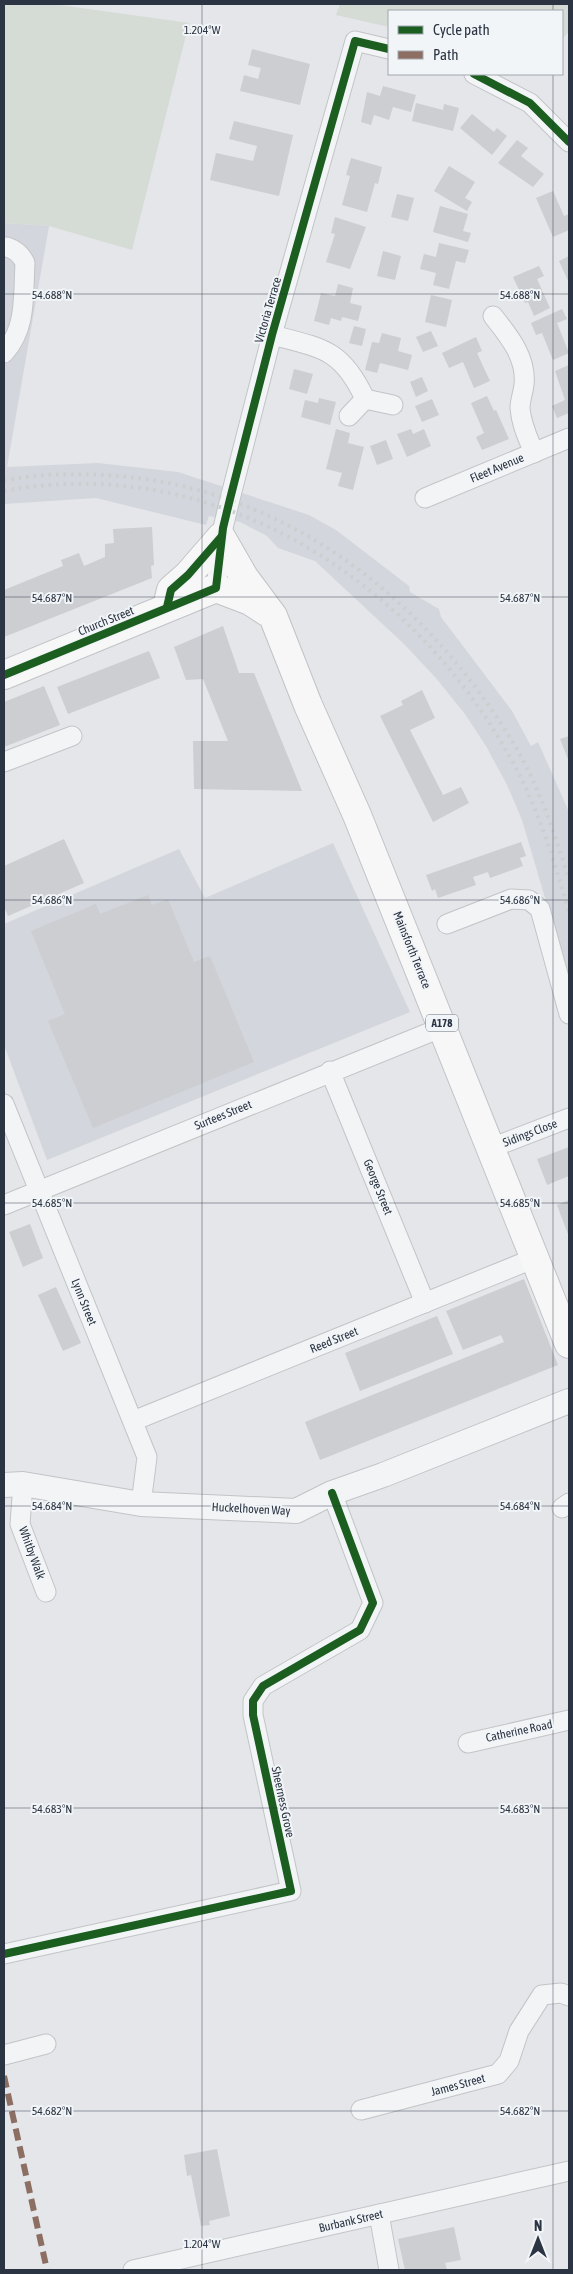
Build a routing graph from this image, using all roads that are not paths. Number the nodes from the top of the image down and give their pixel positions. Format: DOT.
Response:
graph roads {
  1 [pos="388,49"];
  2 [pos="476,75"];
  3 [pos="569,142"];
  4 [pos="7,248"];
  5 [pos="493,316"];
  6 [pos="272,335"];
  7 [pos="4,353"];
  8 [pos="365,400"];
  9 [pos="393,405"];
  10 [pos="349,416"];
  11 [pos="569,438"];
  12 [pos="534,453"];
  13 [pos="426,498"];
  14 [pos="222,537"];
  15 [pos="216,588"];
  16 [pos="168,607"];
  17 [pos="273,616"];
  18 [pos="4,675"];
  19 [pos="72,736"];
  20 [pos="4,762"];
  21 [pos="447,924"];
  22 [pos="569,1014"];
  23 [pos="443,1027"];
  24 [pos="330,1071"];
  25 [pos="4,1104"];
  26 [pos="569,1118"];
  27 [pos="491,1148"];
  28 [pos="38,1191"];
  29 [pos="4,1205"];
  30 [pos="535,1258"];
  31 [pos="425,1303"];
  32 [pos="569,1344"];
  33 [pos="569,1401"];
  34 [pos="133,1421"];
  35 [pos="14,1484"];
  36 [pos="332,1493"];
  37 [pos="141,1504"];
  38 [pos="46,1592"];
  39 [pos="569,1720"];
  40 [pos="468,1743"];
  41 [pos="4,1954"];
  42 [pos="569,1996"];
  43 [pos="46,2044"];
  44 [pos="4,2055"];
  45 [pos="361,2110"];
  46 [pos="569,2171"];
  47 [pos="379,2214"];
  48 [pos="133,2270"];
  49 [pos="388,2270"];
  1 -- 6 [label="street, Victoria Terrace"];
  2 -- 3 [label="street"];
  4 -- 7 [label="street"];
  5 -- 12 [label="street"];
  6 -- 8 [label="street"];
  6 -- 14 [label="street, Victoria Terrace"];
  8 -- 9 [label="street"];
  8 -- 10 [label="street"];
  11 -- 12 [label="street, Fleet Avenue"];
  12 -- 13 [label="street, Fleet Avenue"];
  14 -- 15 [label="street, Victoria Terrace"];
  14 -- 16 [label="main road"];
  14 -- 17 [label="main road, Mainsforth Terrace"];
  15 -- 16 [label="main road, Church Street"];
  15 -- 17 [label="main road"];
  16 -- 18 [label="main road, Church Street"];
  17 -- 23 [label="main road, Mainsforth Terrace / A178"];
  19 -- 20 [label="street"];
  21 -- 22 [label="street"];
  23 -- 24 [label="street, Surtees Street"];
  23 -- 27 [label="main road, Mainsforth Terrace / A178"];
  24 -- 28 [label="street, Surtees Street"];
  24 -- 31 [label="street, George Street"];
  25 -- 28 [label="street, Lynn Street"];
  26 -- 27 [label="street, Sidings Close"];
  27 -- 30 [label="main road, Mainsforth Terrace / A178"];
  28 -- 29 [label="street, Surtees Street"];
  28 -- 34 [label="street, Lynn Street"];
  30 -- 31 [label="street, Reed Street"];
  30 -- 32 [label="main road, Mainsforth Terrace / A178"];
  31 -- 34 [label="street, Reed Street"];
  33 -- 36 [label="street, Huckelhoven Way"];
  34 -- 37 [label="street, Lynn Street"];
  35 -- 37 [label="street, Huckelhoven Way"];
  35 -- 38 [label="street, Whitby Walk"];
  36 -- 37 [label="street, Huckelhoven Way"];
  36 -- 41 [label="street, Sheerness Grove"];
  39 -- 40 [label="street, Catherine Road"];
  42 -- 45 [label="street, James Street"];
  43 -- 44 [label="street"];
  46 -- 47 [label="street, Burbank Street"];
  47 -- 48 [label="street, Burbank Street"];
  47 -- 49 [label="street"];
}
